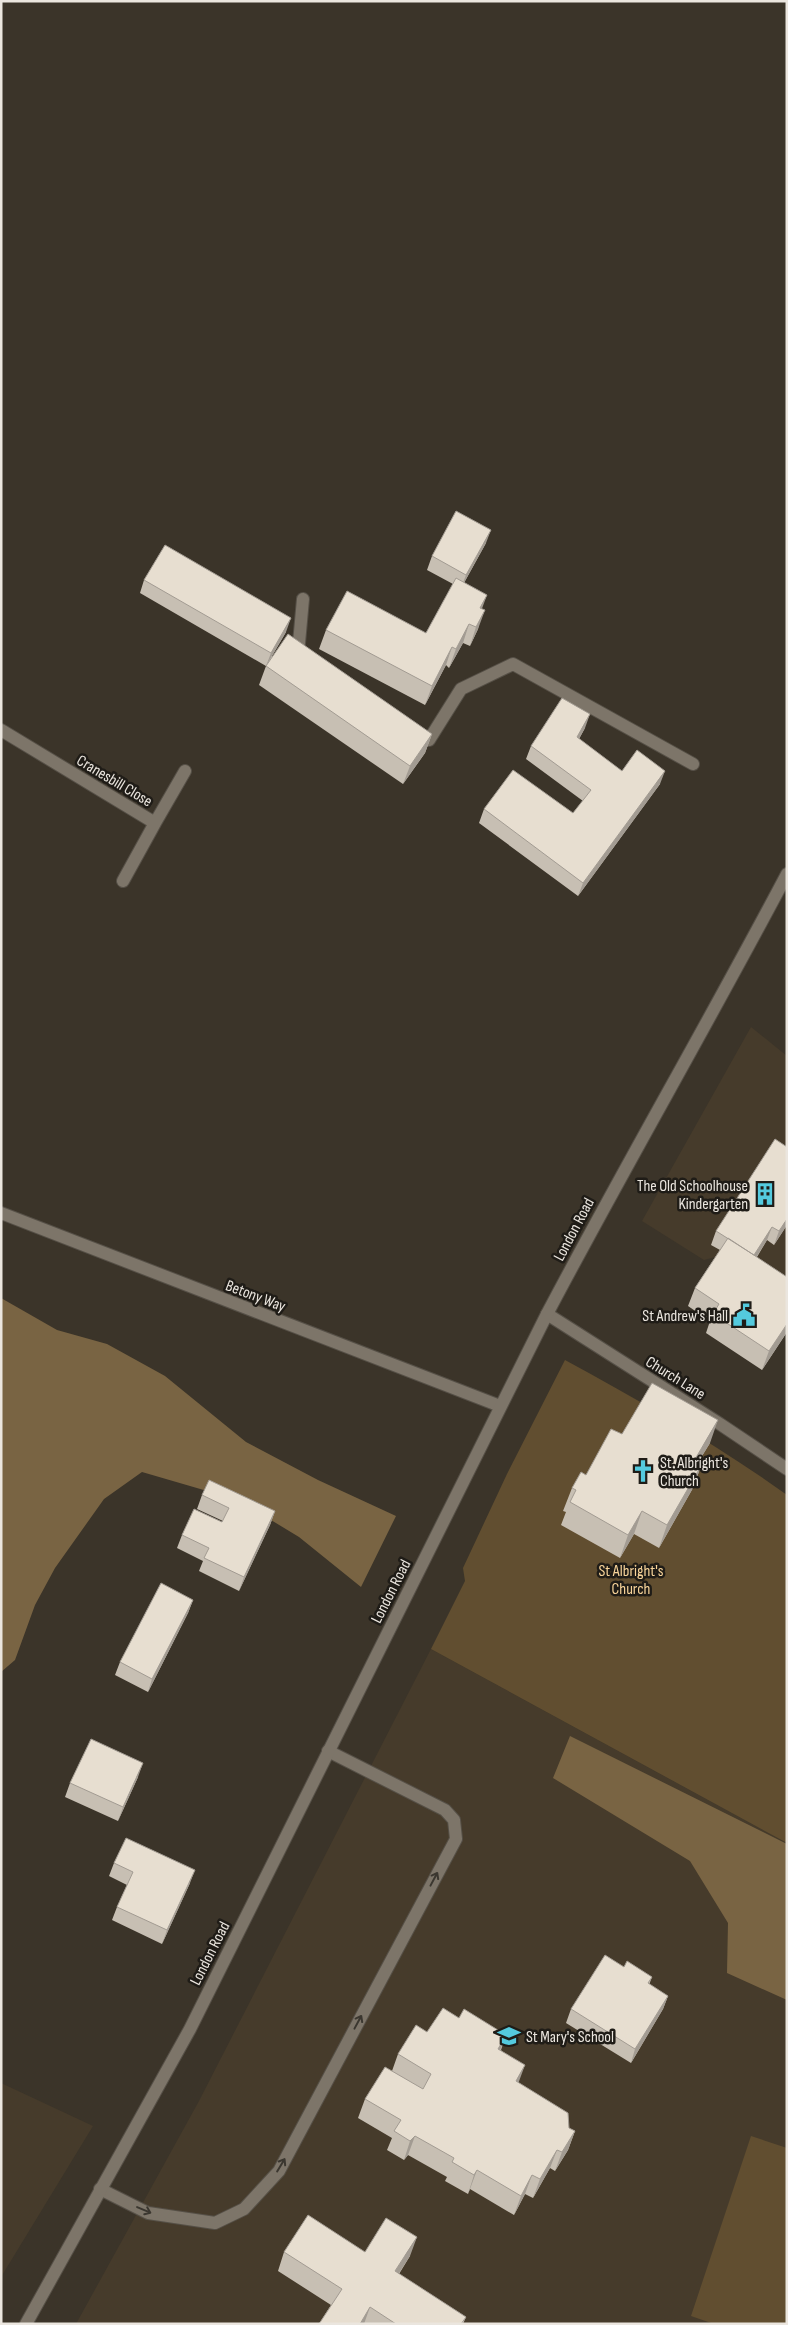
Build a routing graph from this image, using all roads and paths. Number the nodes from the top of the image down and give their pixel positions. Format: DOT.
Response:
graph roads {
  1 [pos="303,599"];
  2 [pos="314,664"];
  3 [pos="412,729"];
  4 [pos="1,730"];
  5 [pos="693,764"];
  6 [pos="185,771"];
  7 [pos="156,823"];
  8 [pos="787,874"];
  9 [pos="123,880"];
  10 [pos="1,1213"];
  11 [pos="547,1314"];
  12 [pos="500,1406"];
  13 [pos="787,1470"];
  14 [pos="328,1751"];
  15 [pos="100,2189"];
  16 [pos="26,2324"];
  1 -- 2 [label="main road"];
  3 -- 5 [label="main road"];
  4 -- 7 [label="main road, Cranesbill Close"];
  6 -- 7 [label="main road"];
  7 -- 9 [label="main road, Cranesbill Close"];
  8 -- 11 [label="main road, London Road"];
  10 -- 12 [label="main road, Betony Way"];
  11 -- 12 [label="main road, London Road"];
  11 -- 13 [label="main road, Church Lane"];
  12 -- 14 [label="main road, London Road"];
  14 -- 15 [label="main road, London Road"];
  15 -- 14 [label="main road, one-way"];
  15 -- 16 [label="main road, London Road"];
}
